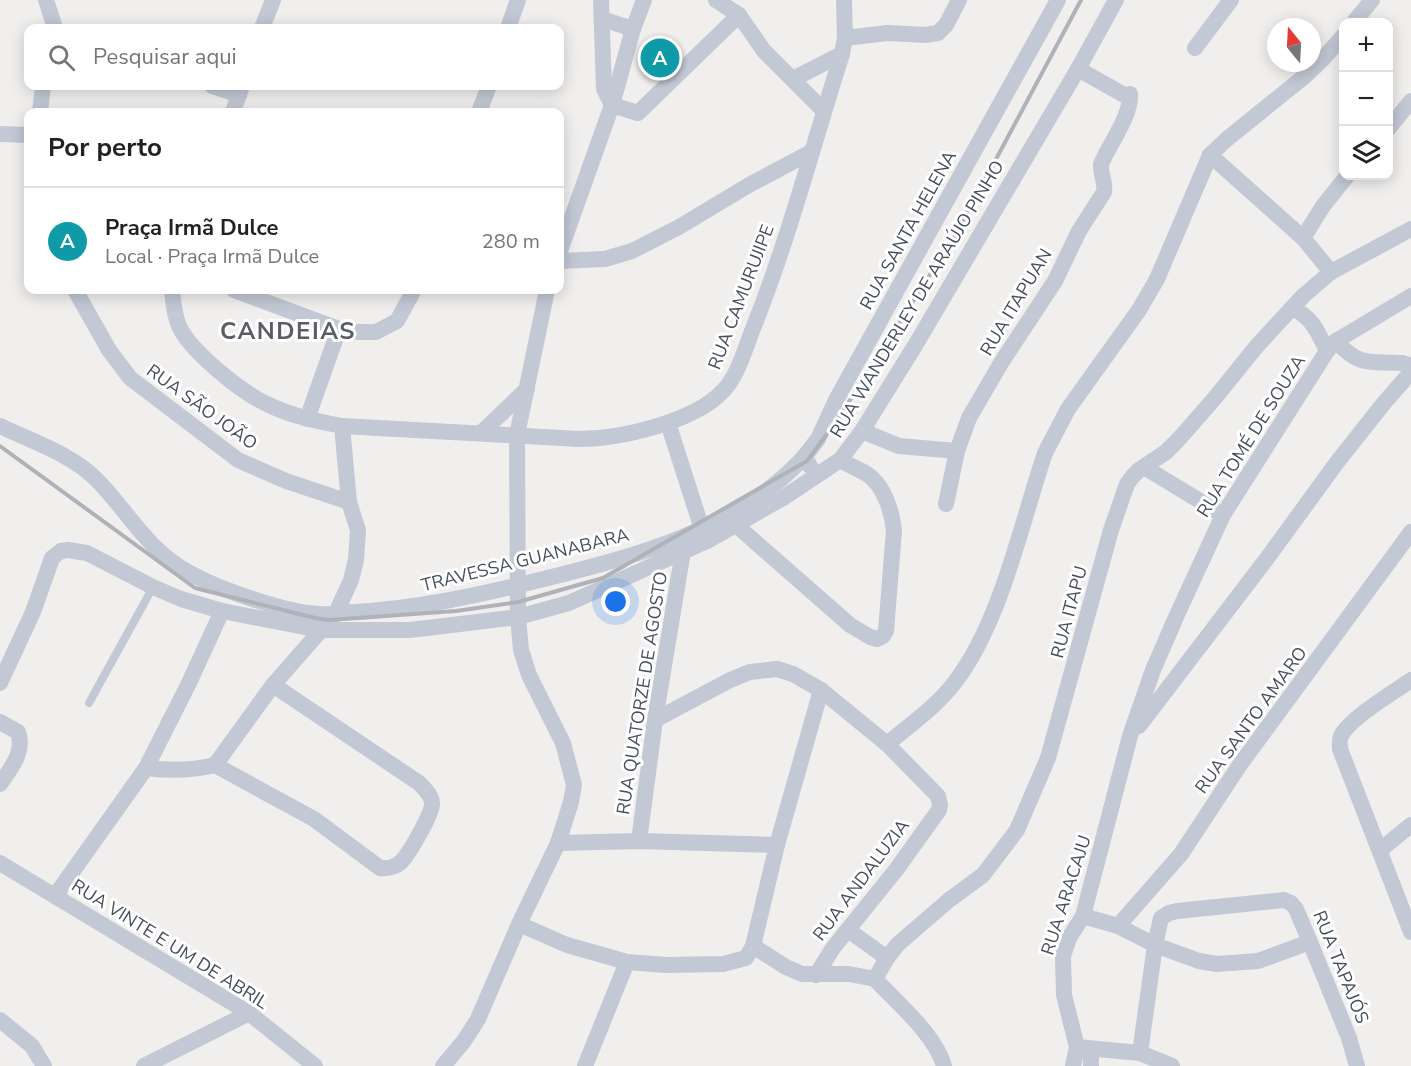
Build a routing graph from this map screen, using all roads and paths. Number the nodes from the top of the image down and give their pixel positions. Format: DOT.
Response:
graph roads {
  1 [pos="46,0"];
  2 [pos="273,0"];
  3 [pos="518,0"];
  4 [pos="601,0"];
  5 [pos="644,0"];
  6 [pos="716,0"];
  7 [pos="844,0"];
  8 [pos="959,0"];
  9 [pos="1058,0"];
  10 [pos="1116,0"];
  11 [pos="1231,0"];
  12 [pos="1372,0"];
  13 [pos="739,15"];
  14 [pos="1356,18"];
  15 [pos="602,19"];
  16 [pos="54,24"];
  17 [pos="264,24"];
  18 [pos="509,24"];
  19 [pos="633,29"];
  20 [pos="1339,41"];
  21 [pos="844,46"];
  22 [pos="1195,48"];
  23 [pos="1078,69"];
  24 [pos="793,79"];
  25 [pos="43,90"];
  26 [pos="240,90"];
  27 [pos="487,90"];
  28 [pos="1411,101"];
  29 [pos="612,105"];
  30 [pos="40,108"];
  31 [pos="234,108"];
  32 [pos="481,108"];
  33 [pos="824,111"];
  34 [pos="1391,126"];
  35 [pos="0,134"];
  36 [pos="24,135"];
  37 [pos="812,152"];
  38 [pos="1210,154"];
  39 [pos="1344,180"];
  40 [pos="1411,229"];
  41 [pos="1303,238"];
  42 [pos="564,240"];
  43 [pos="564,261"];
  44 [pos="1331,272"];
  45 [pos="77,294"];
  46 [pos="173,294"];
  47 [pos="245,294"];
  48 [pos="412,294"];
  49 [pos="546,294"];
  50 [pos="1411,296"];
  51 [pos="1292,308"];
  52 [pos="339,328"];
  53 [pos="1332,346"];
  54 [pos="1411,371"];
  55 [pos="527,389"];
  56 [pos="307,419"];
  57 [pos="668,423"];
  58 [pos="0,426"];
  59 [pos="342,426"];
  60 [pos="862,431"];
  61 [pos="481,433"];
  62 [pos="517,435"];
  63 [pos="957,451"];
  64 [pos="804,457"];
  65 [pos="840,460"];
  66 [pos="1144,467"];
  67 [pos="818,476"];
  68 [pos="350,502"];
  69 [pos="946,504"];
  70 [pos="1223,515"];
  71 [pos="736,525"];
  72 [pos="702,529"];
  73 [pos="1411,532"];
  74 [pos="683,551"];
  75 [pos="517,585"];
  76 [pos="153,587"];
  77 [pos="222,611"];
  78 [pos="336,613"];
  79 [pos="518,617"];
  80 [pos="320,630"];
  81 [pos="1411,680"];
  82 [pos="0,683"];
  83 [pos="273,684"];
  84 [pos="821,690"];
  85 [pos="89,703"];
  86 [pos="655,720"];
  87 [pos="0,722"];
  88 [pos="1131,736"];
  89 [pos="887,744"];
  90 [pos="215,765"];
  91 [pos="146,768"];
  92 [pos="0,784"];
  93 [pos="1411,825"];
  94 [pos="639,841"];
  95 [pos="558,843"];
  96 [pos="777,845"];
  97 [pos="1380,850"];
  98 [pos="0,863"];
  99 [pos="55,896"];
  100 [pos="1083,916"];
  101 [pos="519,924"];
  102 [pos="1118,926"];
  103 [pos="848,930"];
  104 [pos="1411,932"];
  105 [pos="1310,942"];
  106 [pos="1155,945"];
  107 [pos="753,946"];
  108 [pos="887,958"];
  109 [pos="627,962"];
  110 [pos="816,975"];
  111 [pos="874,979"];
  112 [pos="249,1013"];
  113 [pos="0,1020"];
  114 [pos="1084,1048"];
  115 [pos="1140,1053"];
  116 [pos="44,1066"];
  117 [pos="144,1066"];
  118 [pos="315,1066"];
  119 [pos="443,1066"];
  120 [pos="585,1066"];
  121 [pos="944,1066"];
  122 [pos="1073,1066"];
  123 [pos="1092,1066"];
  124 [pos="1172,1066"];
  125 [pos="1357,1066"];
  1 -- 16 [label="street"];
  2 -- 17 [label="street"];
  3 -- 18 [label="street"];
  4 -- 15 [label="street"];
  5 -- 19 [label="street"];
  6 -- 13 [label="street"];
  7 -- 21 [label="street, RUA CAMURUJIPE"];
  8 -- 21 [label="street"];
  9 -- 64 [label="street, RUA SANTA HELENA"];
  10 -- 23 [label="street, RUA WANDERLEY DE ARAÚJO PINHO"];
  11 -- 22 [label="street"];
  12 -- 14 [label="street"];
  13 -- 24 [label="street"];
  13 -- 29 [label="street"];
  15 -- 19 [label="street"];
  15 -- 29 [label="street"];
  19 -- 29 [label="street"];
  20 -- 38 [label="street"];
  21 -- 24 [label="street"];
  21 -- 33 [label="street, RUA CAMURUJIPE"];
  23 -- 60 [label="street, RUA WANDERLEY DE ARAÚJO PINHO"];
  23 -- 63 [label="street, RUA ITAPUAN"];
  24 -- 33 [label="street"];
  25 -- 30 [label="street"];
  26 -- 31 [label="street"];
  27 -- 32 [label="street"];
  28 -- 34 [label="street"];
  29 -- 42 [label="street"];
  33 -- 37 [label="street, RUA CAMURUJIPE"];
  35 -- 36 [label="street"];
  37 -- 43 [label="street"];
  37 -- 57 [label="street, RUA CAMURUJIPE"];
  38 -- 41 [label="street"];
  38 -- 89 [label="street"];
  39 -- 41 [label="street"];
  40 -- 44 [label="street, RUA ITAPU"];
  41 -- 44 [label="street"];
  44 -- 51 [label="street, RUA ITAPU"];
  45 -- 68 [label="street, RUA SÃO JOÃO"];
  46 -- 56 [label="street"];
  47 -- 52 [label="street"];
  48 -- 52 [label="street"];
  49 -- 55 [label="street"];
  50 -- 53 [label="street, RUA TOMÉ DE SOUZA"];
  51 -- 53 [label="street"];
  51 -- 66 [label="street, RUA ITAPU"];
  52 -- 56 [label="street"];
  53 -- 54 [label="street"];
  53 -- 70 [label="street, RUA TOMÉ DE SOUZA"];
  54 -- 88 [label="street"];
  55 -- 61 [label="street"];
  55 -- 62 [label="street"];
  56 -- 59 [label="street"];
  57 -- 62 [label="street, RUA CAMURUJIPE"];
  57 -- 72 [label="street"];
  58 -- 78 [label="street, TRAVESSA GUANABARA"];
  59 -- 61 [label="street"];
  59 -- 68 [label="street"];
  60 -- 63 [label="street"];
  60 -- 65 [label="street, RUA WANDERLEY DE ARAÚJO PINHO"];
  61 -- 62 [label="street"];
  62 -- 75 [label="street"];
  63 -- 69 [label="street, RUA ITAPUAN"];
  64 -- 67 [label="street"];
  64 -- 72 [label="street, TRAVESSA GUANABARA"];
  65 -- 67 [label="street, RUA WANDERLEY DE ARAÚJO PINHO"];
  65 -- 71 [label="street"];
  66 -- 70 [label="street"];
  66 -- 108 [label="street, RUA ITAPU"];
  67 -- 71 [label="street, RUA WANDERLEY DE ARAÚJO PINHO"];
  68 -- 78 [label="street"];
  70 -- 88 [label="street, RUA TOMÉ DE SOUZA"];
  71 -- 74 [label="street, RUA WANDERLEY DE ARAÚJO PINHO"];
  72 -- 75 [label="street, TRAVESSA GUANABARA"];
  73 -- 102 [label="street, RUA SANTO AMARO"];
  74 -- 79 [label="street, RUA WANDERLEY DE ARAÚJO PINHO"];
  74 -- 86 [label="street, RUA QUATORZE DE AGOSTO"];
  75 -- 78 [label="street, TRAVESSA GUANABARA"];
  75 -- 79 [label="street"];
  76 -- 77 [label="street, RUA WANDERLEY DE ARAÚJO PINHO"];
  76 -- 82 [label="street, RUA WANDERLEY DE ARAÚJO PINHO"];
  76 -- 85 [label="lane"];
  77 -- 80 [label="street, RUA WANDERLEY DE ARAÚJO PINHO"];
  77 -- 91 [label="street"];
  78 -- 80 [label="street"];
  79 -- 80 [label="street, RUA WANDERLEY DE ARAÚJO PINHO"];
  79 -- 95 [label="street"];
  80 -- 83 [label="street"];
  81 -- 97 [label="street"];
  83 -- 90 [label="street"];
  83 -- 90 [label="street"];
  84 -- 86 [label="street"];
  84 -- 89 [label="street"];
  84 -- 96 [label="street"];
  86 -- 94 [label="street, RUA QUATORZE DE AGOSTO"];
  87 -- 92 [label="street"];
  88 -- 100 [label="street, RUA ARACAJU"];
  89 -- 103 [label="street, RUA ANDALUZIA"];
  90 -- 91 [label="street"];
  91 -- 99 [label="street"];
  93 -- 97 [label="street"];
  94 -- 95 [label="street"];
  94 -- 96 [label="street"];
  95 -- 101 [label="street"];
  96 -- 107 [label="street"];
  97 -- 104 [label="street"];
  98 -- 99 [label="street, RUA VINTE E UM DE ABRIL"];
  99 -- 112 [label="street, RUA VINTE E UM DE ABRIL"];
  100 -- 102 [label="street"];
  100 -- 114 [label="street, RUA ARACAJU"];
  101 -- 109 [label="street"];
  101 -- 119 [label="street"];
  102 -- 106 [label="street"];
  103 -- 108 [label="street"];
  103 -- 110 [label="street, RUA ANDALUZIA"];
  105 -- 106 [label="street"];
  105 -- 106 [label="street, RUA TAPAJÓS"];
  105 -- 125 [label="street, RUA TAPAJÓS"];
  106 -- 115 [label="street, RUA TAPAJÓS"];
  107 -- 109 [label="street"];
  107 -- 110 [label="street"];
  108 -- 111 [label="street, RUA ITAPU"];
  109 -- 120 [label="street"];
  110 -- 111 [label="street"];
  111 -- 121 [label="street"];
  112 -- 117 [label="street"];
  112 -- 118 [label="street, RUA VINTE E UM DE ABRIL"];
  113 -- 116 [label="street"];
  114 -- 115 [label="street"];
  114 -- 122 [label="street, RUA ARACAJU"];
  114 -- 123 [label="street"];
  115 -- 124 [label="street"];
}
